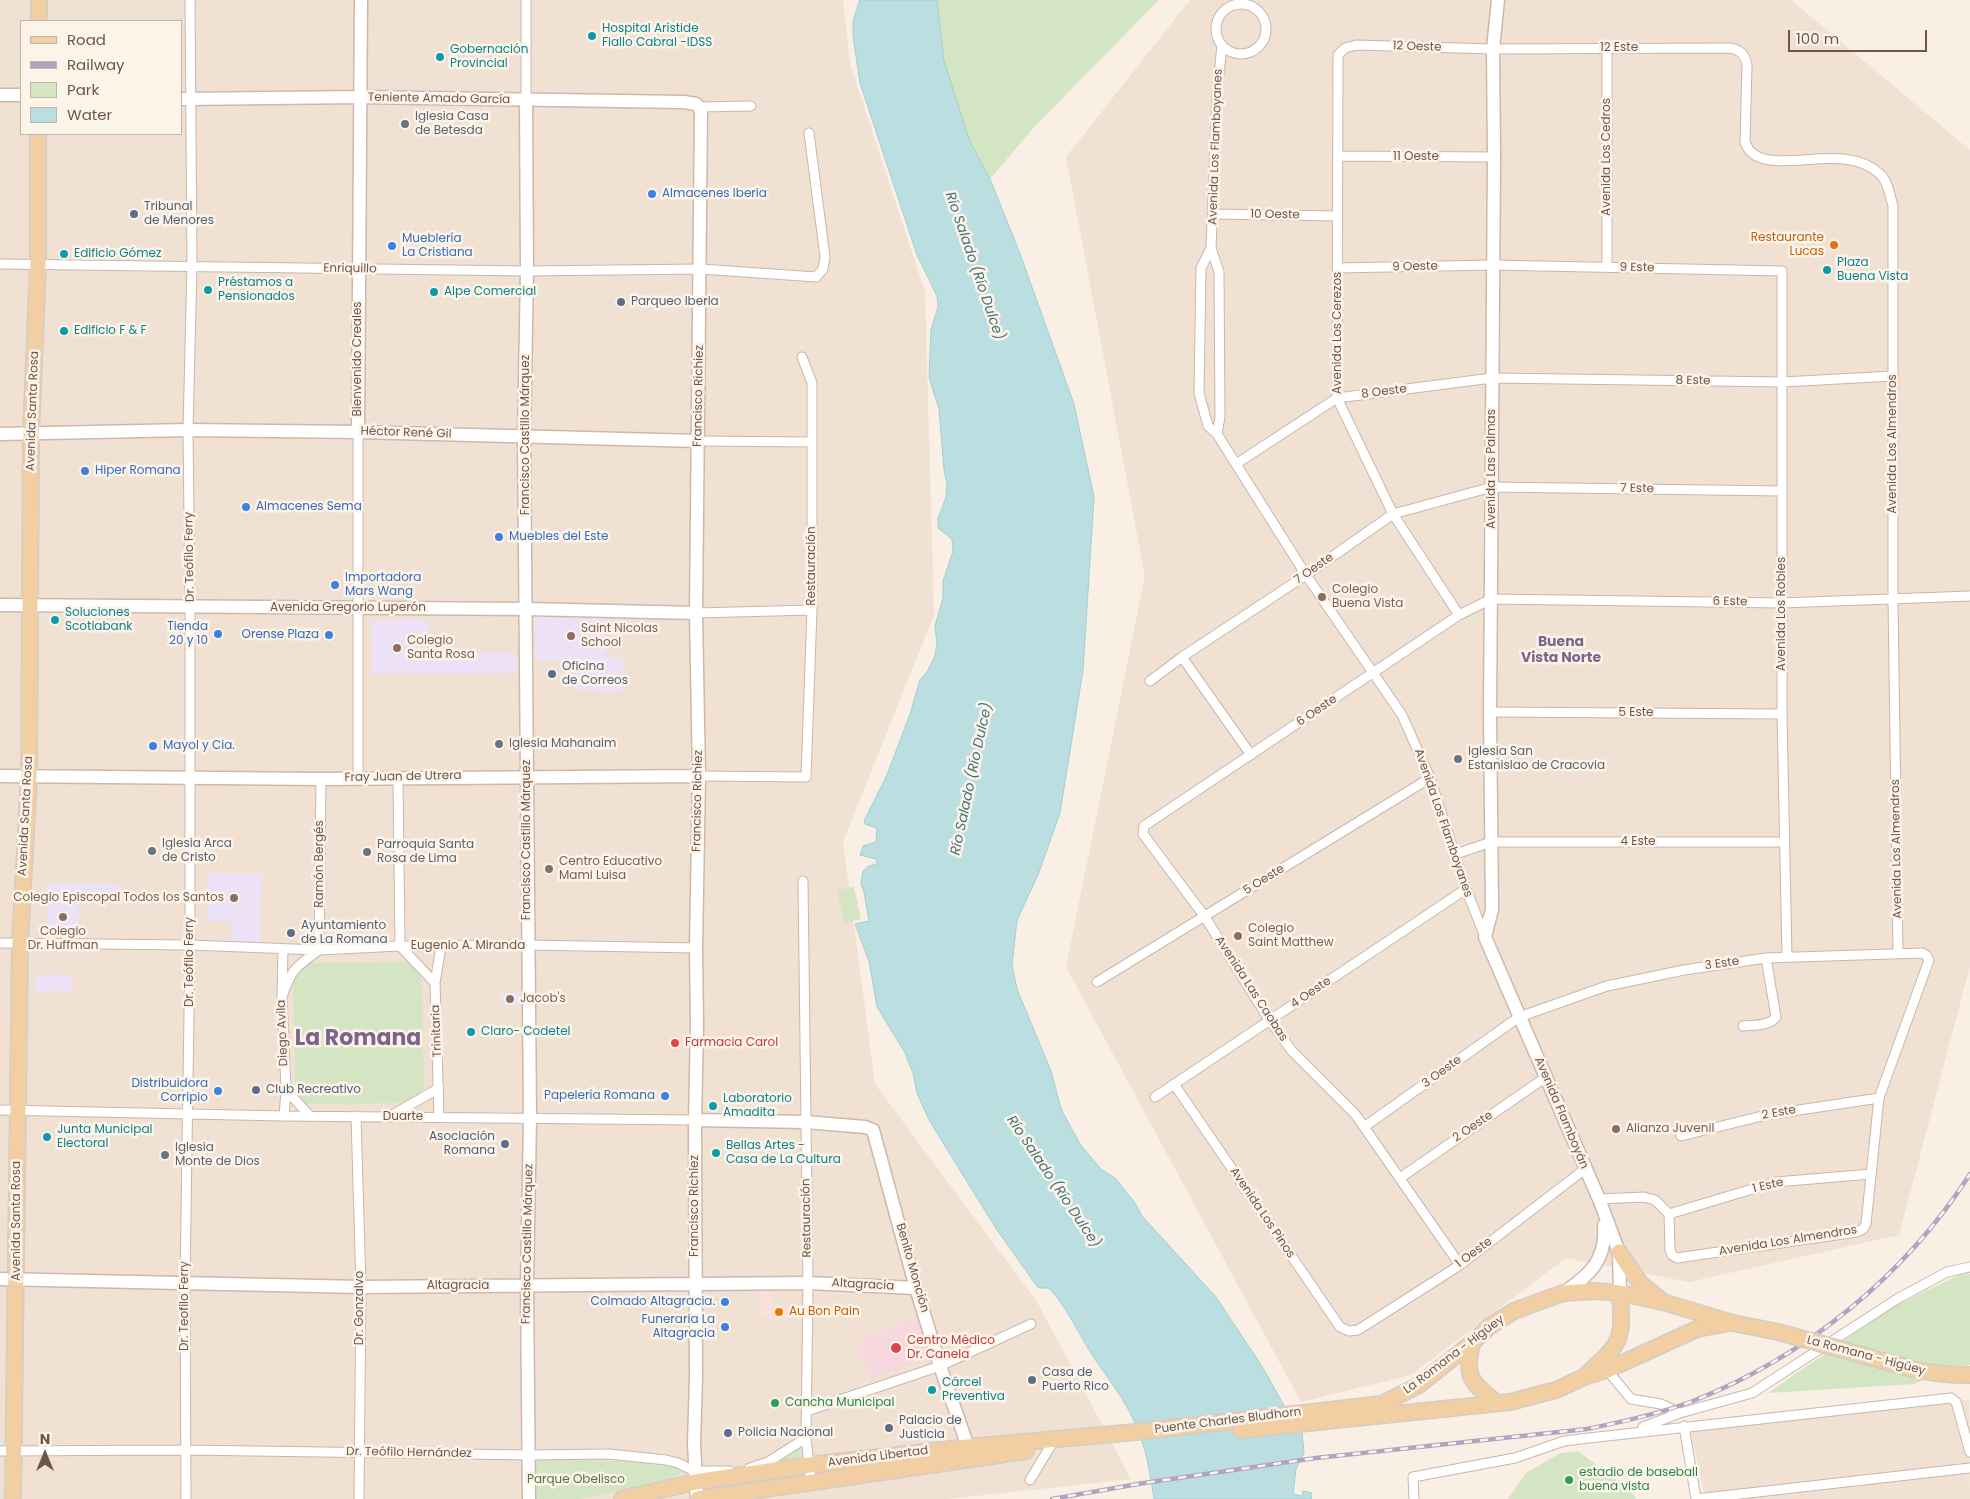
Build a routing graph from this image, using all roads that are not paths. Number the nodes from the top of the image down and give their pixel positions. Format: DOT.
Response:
graph roads {
  1 [pos="39,0"];
  2 [pos="190,0"];
  3 [pos="361,0"];
  4 [pos="526,0"];
  5 [pos="1498,0"];
  6 [pos="39,20"];
  7 [pos="1222,45"];
  8 [pos="1607,48"];
  9 [pos="1493,49"];
  10 [pos="1341,50"];
  11 [pos="1743,54"];
  12 [pos="0,95"];
  13 [pos="20,95"];
  14 [pos="360,97"];
  15 [pos="185,99"];
  16 [pos="526,100"];
  17 [pos="697,105"];
  18 [pos="751,106"];
  19 [pos="809,133"];
  20 [pos="38,135"];
  21 [pos="1338,156"];
  22 [pos="1494,157"];
  23 [pos="1213,214"];
  24 [pos="1338,216"];
  25 [pos="1211,248"];
  26 [pos="0,264"];
  27 [pos="38,264"];
  28 [pos="192,265"];
  29 [pos="1492,266"];
  30 [pos="1607,267"];
  31 [pos="1338,268"];
  32 [pos="358,269"];
  33 [pos="701,269"];
  34 [pos="527,271"];
  35 [pos="1782,271"];
  36 [pos="802,357"];
  37 [pos="1893,376"];
  38 [pos="1492,378"];
  39 [pos="1783,382"];
  40 [pos="1337,398"];
  41 [pos="188,430"];
  42 [pos="358,432"];
  43 [pos="0,434"];
  44 [pos="31,434"];
  45 [pos="1217,434"];
  46 [pos="524,437"];
  47 [pos="698,441"];
  48 [pos="812,442"];
  49 [pos="1236,464"];
  50 [pos="1492,487"];
  51 [pos="1782,491"];
  52 [pos="1392,514"];
  53 [pos="1306,575"];
  54 [pos="1970,596"];
  55 [pos="1491,599"];
  56 [pos="1893,599"];
  57 [pos="1782,603"];
  58 [pos="0,605"];
  59 [pos="30,605"];
  60 [pos="190,606"];
  61 [pos="359,608"];
  62 [pos="527,609"];
  63 [pos="812,610"];
  64 [pos="696,613"];
  65 [pos="1459,615"];
  66 [pos="1182,658"];
  67 [pos="1374,673"];
  68 [pos="1150,682"];
  69 [pos="1490,712"];
  70 [pos="1782,714"];
  71 [pos="1251,755"];
  72 [pos="0,776"];
  73 [pos="29,776"];
  74 [pos="190,776"];
  75 [pos="528,776"];
  76 [pos="699,776"];
  77 [pos="806,777"];
  78 [pos="321,778"];
  79 [pos="358,778"];
  80 [pos="398,778"];
  81 [pos="1430,778"];
  82 [pos="1144,826"];
  83 [pos="1491,842"];
  84 [pos="1785,842"];
  85 [pos="1456,854"];
  86 [pos="803,881"];
  87 [pos="1466,889"];
  88 [pos="1205,917"];
  89 [pos="1485,937"];
  90 [pos="0,943"];
  91 [pos="20,943"];
  92 [pos="190,945"];
  93 [pos="528,945"];
  94 [pos="400,946"];
  95 [pos="441,946"];
  96 [pos="696,948"];
  97 [pos="283,949"];
  98 [pos="319,950"];
  99 [pos="1898,954"];
  100 [pos="1786,957"];
  101 [pos="1766,958"];
  102 [pos="1929,960"];
  103 [pos="1097,982"];
  104 [pos="435,983"];
  105 [pos="282,997"];
  106 [pos="1519,1016"];
  107 [pos="1270,1021"];
  108 [pos="1743,1026"];
  109 [pos="1546,1077"];
  110 [pos="1174,1084"];
  111 [pos="439,1088"];
  112 [pos="286,1090"];
  113 [pos="1155,1097"];
  114 [pos="1879,1098"];
  115 [pos="0,1110"];
  116 [pos="18,1110"];
  117 [pos="188,1114"];
  118 [pos="284,1116"];
  119 [pos="310,1116"];
  120 [pos="356,1116"];
  121 [pos="389,1117"];
  122 [pos="439,1117"];
  123 [pos="530,1118"];
  124 [pos="695,1120"];
  125 [pos="806,1122"];
  126 [pos="861,1126"];
  127 [pos="1364,1127"];
  128 [pos="1681,1136"];
  129 [pos="1585,1169"];
  130 [pos="1871,1174"];
  131 [pos="1400,1178"];
  132 [pos="1601,1205"];
  133 [pos="1669,1214"];
  134 [pos="1618,1252"];
  135 [pos="1460,1265"];
  136 [pos="1970,1267"];
  137 [pos="0,1279"];
  138 [pos="17,1279"];
  139 [pos="185,1283"];
  140 [pos="808,1283"];
  141 [pos="695,1285"];
  142 [pos="527,1286"];
  143 [pos="361,1287"];
  144 [pos="916,1288"];
  145 [pos="1563,1293"];
  146 [pos="1620,1293"];
  147 [pos="1663,1302"];
  148 [pos="1733,1322"];
  149 [pos="1031,1324"];
  150 [pos="1358,1330"];
  151 [pos="1473,1342"];
  152 [pos="940,1366"];
  153 [pos="1607,1370"];
  154 [pos="1970,1375"];
  155 [pos="1584,1377"];
  156 [pos="1497,1403"];
  157 [pos="806,1411"];
  158 [pos="1680,1413"];
  159 [pos="1320,1416"];
  160 [pos="1684,1426"];
  161 [pos="1631,1432"];
  162 [pos="1138,1436"];
  163 [pos="806,1438"];
  164 [pos="968,1446"];
  165 [pos="1050,1447"];
  166 [pos="185,1450"];
  167 [pos="7,1451"];
  168 [pos="1970,1452"];
  169 [pos="359,1453"];
  170 [pos="529,1455"];
  171 [pos="809,1465"];
  172 [pos="1970,1468"];
  173 [pos="695,1476"];
  174 [pos="1030,1480"];
  175 [pos="811,1482"];
  176 [pos="14,1499"];
  177 [pos="186,1499"];
  178 [pos="359,1499"];
  179 [pos="529,1499"];
  180 [pos="622,1499"];
  181 [pos="697,1499"];
  182 [pos="1414,1499"];
  183 [pos="1696,1499"];
  1 -- 6 [label="main road"];
  2 -- 15 [label="street, Dr. Teófilo Ferry"];
  3 -- 14 [label="main road, Bienvenido Creales"];
  4 -- 16 [label="street, Francisco Castillo Márquez"];
  5 -- 9 [label="main road, Avenida Las Palmas"];
  7 -- 7 [label="street"];
  7 -- 23 [label="street, Avenida Los Flamboyanes"];
  8 -- 9 [label="street, 12 Este"];
  8 -- 11 [label="street, 12 Este"];
  8 -- 30 [label="street, Avenida Los Cedros"];
  9 -- 10 [label="street, 12 Oeste"];
  9 -- 22 [label="main road, Avenida Las Palmas"];
  10 -- 21 [label="street, Avenida Los Cerezos"];
  11 -- 37 [label="street, Avenida Los Almendros"];
  12 -- 13 [label="main road"];
  14 -- 15 [label="main road, Teniente Amado García"];
  14 -- 16 [label="main road, Teniente Amado García"];
  14 -- 32 [label="main road, Bienvenido Creales"];
  15 -- 28 [label="street, Dr. Teófilo Ferry"];
  16 -- 17 [label="main road, Teniente Amado García"];
  16 -- 34 [label="main road, Francisco Castillo Márquez"];
  17 -- 18 [label="street"];
  17 -- 33 [label="main road, Francisco Richiez"];
  19 -- 33 [label="street, Enriquillo"];
  20 -- 27 [label="main road, Avenida Santa Rosa"];
  21 -- 22 [label="street, 11 Oeste"];
  21 -- 24 [label="street, Avenida Los Cerezos"];
  22 -- 29 [label="main road, Avenida Las Palmas"];
  23 -- 24 [label="street, 10 Oeste"];
  23 -- 25 [label="street, Avenida Los Flamboyanes"];
  24 -- 31 [label="street, Avenida Los Cerezos"];
  25 -- 45 [label="street, Avenida Los Flamboyanes"];
  25 -- 45 [label="street, Avenida Los Flamboyanes"];
  26 -- 27 [label="street, Enriquillo"];
  27 -- 28 [label="street, Enriquillo"];
  27 -- 44 [label="main road, Avenida Santa Rosa"];
  28 -- 32 [label="street, Enriquillo"];
  28 -- 41 [label="street, Dr. Teófilo Ferry"];
  29 -- 30 [label="street, 9 Este"];
  29 -- 31 [label="street, 9 Oeste"];
  29 -- 38 [label="main road, Avenida Las Palmas"];
  30 -- 35 [label="street, 9 Este"];
  31 -- 40 [label="street, Avenida Los Cerezos"];
  32 -- 34 [label="street, Enriquillo"];
  32 -- 42 [label="main road, Bienvenido Creales"];
  33 -- 34 [label="street, Enriquillo"];
  33 -- 47 [label="main road, Francisco Richiez"];
  34 -- 46 [label="main road, Francisco Castillo Márquez"];
  35 -- 39 [label="street, Avenida Los Robles"];
  36 -- 48 [label="street, Restauración"];
  37 -- 39 [label="street, 8 Este"];
  37 -- 56 [label="street, Avenida Los Almendros"];
  38 -- 39 [label="street, 8 Este"];
  38 -- 40 [label="street, 8 Oeste"];
  38 -- 50 [label="main road, Avenida Las Palmas"];
  39 -- 51 [label="street, Avenida Los Robles"];
  40 -- 49 [label="street, 8 Oeste"];
  40 -- 52 [label="street, Avenida Los Cerezos"];
  41 -- 42 [label="main road, Héctor René Gil"];
  41 -- 44 [label="main road, Héctor René Gil"];
  41 -- 60 [label="street, Dr. Teófilo Ferry"];
  42 -- 46 [label="main road, Héctor René Gil"];
  42 -- 61 [label="street, Bienvenido Creales"];
  43 -- 44 [label="main road, Héctor René Gil"];
  44 -- 59 [label="main road, Avenida Santa Rosa"];
  45 -- 49 [label="street, Avenida Los Flamboyanes"];
  46 -- 47 [label="main road, Héctor René Gil"];
  46 -- 62 [label="main road, Francisco Castillo Márquez"];
  47 -- 48 [label="street, Héctor René Gil"];
  47 -- 64 [label="main road, Francisco Richiez"];
  48 -- 63 [label="street, Restauración"];
  49 -- 53 [label="street, Avenida Los Flamboyanes"];
  50 -- 51 [label="street, 7 Este"];
  50 -- 52 [label="street, 7 Oeste"];
  50 -- 55 [label="main road, Avenida Las Palmas"];
  51 -- 57 [label="street, Avenida Los Robles"];
  52 -- 53 [label="street, 7 Oeste"];
  52 -- 65 [label="street, Avenida Los Cerezos"];
  53 -- 66 [label="street, 7 Oeste"];
  53 -- 67 [label="street, Avenida Los Flamboyanes"];
  54 -- 56 [label="street, 6 Este"];
  55 -- 57 [label="street, 6 Este"];
  55 -- 65 [label="street, 6 Oeste"];
  55 -- 69 [label="main road, Avenida Las Palmas"];
  56 -- 57 [label="street, 6 Este"];
  56 -- 99 [label="street, Avenida Los Almendros"];
  57 -- 70 [label="street, Avenida Los Robles"];
  58 -- 59 [label="main road, Avenida Gregorio Luperón"];
  59 -- 60 [label="main road, Avenida Gregorio Luperón"];
  59 -- 73 [label="main road, Avenida Santa Rosa"];
  60 -- 61 [label="main road, Avenida Gregorio Luperón"];
  60 -- 74 [label="street, Dr. Teófilo Ferry"];
  61 -- 62 [label="main road, Avenida Gregorio Luperón"];
  61 -- 79 [label="street, Bienvenido Creales"];
  62 -- 64 [label="main road, Avenida Gregorio Luperón"];
  62 -- 75 [label="main road, Francisco Castillo Márquez"];
  63 -- 64 [label="street"];
  63 -- 77 [label="street, Restauración"];
  64 -- 76 [label="main road, Francisco Richiez"];
  65 -- 67 [label="street, 6 Oeste"];
  66 -- 68 [label="street, 7 Oeste"];
  66 -- 71 [label="street"];
  67 -- 71 [label="street, 6 Oeste"];
  67 -- 81 [label="street, Avenida Los Flamboyanes"];
  69 -- 70 [label="street, 5 Este"];
  69 -- 83 [label="main road, Avenida Las Palmas"];
  70 -- 84 [label="street, Avenida Los Robles"];
  71 -- 82 [label="street, 6 Oeste"];
  72 -- 73 [label="main road, Fray Juan de Utrera"];
  73 -- 74 [label="main road, Fray Juan de Utrera"];
  73 -- 91 [label="main road, Avenida Santa Rosa"];
  74 -- 78 [label="main road, Fray Juan de Utrera"];
  74 -- 92 [label="street, Dr. Teófilo Ferry"];
  75 -- 76 [label="main road, Fray Juan de Utrera"];
  75 -- 80 [label="main road, Fray Juan de Utrera"];
  75 -- 93 [label="main road, Francisco Castillo Márquez"];
  76 -- 77 [label="street, Fray Juan de Utrera"];
  76 -- 96 [label="main road, Francisco Richiez"];
  78 -- 79 [label="main road, Fray Juan de Utrera"];
  78 -- 98 [label="street, Ramón Bergés"];
  79 -- 80 [label="main road, Fray Juan de Utrera"];
  80 -- 94 [label="street"];
  81 -- 85 [label="street, Avenida Los Flamboyanes"];
  81 -- 88 [label="street, 5 Oeste"];
  82 -- 88 [label="street, Avenida Las Caobas"];
  83 -- 84 [label="street, 4 Este"];
  83 -- 85 [label="street, 4 Este"];
  83 -- 89 [label="main road, Avenida Las Palmas"];
  84 -- 100 [label="street, Avenida Los Robles"];
  85 -- 87 [label="street, Avenida Los Flamboyanes"];
  86 -- 125 [label="street, Restauración"];
  87 -- 89 [label="street, Avenida Los Flamboyanes"];
  87 -- 107 [label="street, 4 Oeste"];
  88 -- 103 [label="street, 5 Oeste"];
  88 -- 107 [label="street, Avenida Las Caobas"];
  89 -- 106 [label="main road, Avenida Flamboyán"];
  90 -- 91 [label="street, Eugenio A. Miranda"];
  91 -- 92 [label="street, Eugenio A. Miranda"];
  91 -- 116 [label="main road, Avenida Santa Rosa"];
  92 -- 97 [label="street, Eugenio A. Miranda"];
  92 -- 117 [label="street, Dr. Teófilo Ferry"];
  93 -- 95 [label="street, Eugenio A. Miranda"];
  93 -- 96 [label="street, Eugenio A. Miranda"];
  93 -- 123 [label="main road, Francisco Castillo Márquez"];
  94 -- 95 [label="street, Eugenio A. Miranda"];
  94 -- 98 [label="street, Eugenio A. Miranda"];
  94 -- 104 [label="street"];
  95 -- 104 [label="street, Trinitaria"];
  96 -- 124 [label="main road, Francisco Richiez"];
  97 -- 98 [label="street, Eugenio A. Miranda"];
  97 -- 105 [label="street, Diego Avila"];
  98 -- 105 [label="street"];
  99 -- 100 [label="street, 3 Este"];
  99 -- 102 [label="street, 3 Este"];
  100 -- 101 [label="street, 3 Este"];
  101 -- 106 [label="street, 3 Este"];
  101 -- 108 [label="street"];
  102 -- 114 [label="street, Avenida Los Almendros"];
  104 -- 111 [label="street, Trinitaria"];
  105 -- 112 [label="street, Diego Avila"];
  106 -- 109 [label="main road, Avenida Flamboyán"];
  106 -- 127 [label="street, 3 Oeste"];
  107 -- 110 [label="street, 4 Oeste"];
  107 -- 127 [label="street, Avenida Las Caobas"];
  109 -- 129 [label="main road, Avenida Flamboyán"];
  109 -- 131 [label="street, 2 Oeste"];
  110 -- 113 [label="street, 4 Oeste"];
  110 -- 150 [label="street, Avenida Los Pinos"];
  111 -- 121 [label="street"];
  111 -- 122 [label="street, Trinitaria"];
  112 -- 118 [label="street, Diego Avila"];
  112 -- 119 [label="street"];
  114 -- 128 [label="street, 2 Este"];
  114 -- 130 [label="street, Avenida Los Almendros"];
  115 -- 116 [label="street, Duarte"];
  116 -- 117 [label="street, Duarte"];
  116 -- 138 [label="main road, Avenida Santa Rosa"];
  117 -- 118 [label="street, Duarte"];
  117 -- 139 [label="street, Dr. Teofilo Ferry"];
  118 -- 119 [label="street, Duarte"];
  119 -- 120 [label="street, Duarte"];
  120 -- 121 [label="street, Duarte"];
  120 -- 143 [label="street, Dr. Gonzalvo"];
  121 -- 122 [label="street, Duarte"];
  122 -- 123 [label="street, Duarte"];
  123 -- 124 [label="street, Duarte"];
  123 -- 142 [label="main road, Francisco Castillo Márquez"];
  124 -- 125 [label="main road, Duarte"];
  124 -- 141 [label="main road, Francisco Richiez"];
  125 -- 126 [label="main road, Duarte"];
  125 -- 140 [label="street, Restauración"];
  126 -- 144 [label="main road, Benito Monción"];
  127 -- 131 [label="street, Avenida Las Caobas"];
  129 -- 132 [label="main road, Avenida Flamboyán"];
  129 -- 135 [label="street, 1 Oeste"];
  130 -- 133 [label="street, 1 Este"];
  130 -- 133 [label="street, Avenida Los Almendros"];
  131 -- 135 [label="street, Avenida Las Caobas"];
  132 -- 133 [label="street"];
  132 -- 134 [label="main road, Avenida Flamboyán"];
  132 -- 145 [label="main road"];
  134 -- 146 [label="main road, Avenida Flamboyán"];
  134 -- 147 [label="main road"];
  135 -- 150 [label="street, 1 Oeste"];
  136 -- 158 [label="street"];
  137 -- 138 [label="main road, Altagracia"];
  138 -- 139 [label="main road, Altagracia"];
  138 -- 167 [label="main road, Avenida Santa Rosa"];
  139 -- 143 [label="main road, Altagracia"];
  139 -- 166 [label="street, Dr. Teofilo Ferry"];
  140 -- 141 [label="main road, Altagracia"];
  140 -- 144 [label="main road, Altagracia"];
  140 -- 157 [label="street, Restauración"];
  141 -- 142 [label="main road, Altagracia"];
  141 -- 173 [label="main road, Francisco Richiez"];
  142 -- 143 [label="main road, Altagracia"];
  142 -- 170 [label="main road, Francisco Castillo Márquez"];
  143 -- 169 [label="street, Dr. Gonzalvo"];
  144 -- 152 [label="main road, Benito Monción"];
  145 -- 146 [label="main road, La Romana - Higüey"];
  145 -- 151 [label="main road, La Romana - Higüey"];
  146 -- 147 [label="main road, La Romana - Higüey"];
  146 -- 155 [label="main road"];
  147 -- 148 [label="main road, La Romana - Higüey"];
  148 -- 153 [label="main road, La Romana - Higüey"];
  148 -- 154 [label="main road, La Romana - Higüey, bridge"];
  149 -- 152 [label="street"];
  151 -- 156 [label="main road"];
  151 -- 159 [label="main road, La Romana - Higüey"];
  152 -- 157 [label="street"];
  152 -- 164 [label="main road, Benito Monción"];
  153 -- 155 [label="main road, La Romana - Higüey"];
  153 -- 158 [label="street"];
  155 -- 156 [label="main road, La Romana - Higüey"];
  156 -- 159 [label="main road, La Romana - Higüey"];
  157 -- 163 [label="street, Restauración"];
  158 -- 161 [label="street"];
  159 -- 162 [label="main road, Puente Charles Bludhorn"];
  160 -- 161 [label="street"];
  160 -- 168 [label="street"];
  160 -- 183 [label="street"];
  161 -- 182 [label="street"];
  162 -- 164 [label="main road, Avenida Libertad"];
  162 -- 165 [label="main road, Avenida Libertad"];
  163 -- 171 [label="street, Restauración"];
  163 -- 173 [label="street, Dr. Teófilo Hernández"];
  164 -- 171 [label="main road, Avenida Libertad"];
  165 -- 174 [label="street"];
  165 -- 175 [label="main road, Avenida Libertad"];
  166 -- 167 [label="street, Dr. Teófilo Hernández"];
  166 -- 169 [label="street, Dr. Teófilo Hernández"];
  166 -- 177 [label="street, Dr. Teofilo Ferry"];
  167 -- 176 [label="main road, Avenida Santa Rosa"];
  169 -- 170 [label="street, Dr. Teófilo Hernández"];
  169 -- 178 [label="street, Dr. Gonzalvo"];
  170 -- 173 [label="street, Dr. Teófilo Hernández"];
  170 -- 179 [label="main road, Francisco Castillo Márquez"];
  171 -- 173 [label="main road, Avenida Libertad"];
  171 -- 175 [label="street, Restauración"];
  172 -- 183 [label="street"];
  173 -- 180 [label="main road, Avenida Libertad"];
  173 -- 181 [label="main road, Francisco Richiez"];
  175 -- 181 [label="main road, Avenida Libertad"];
}
